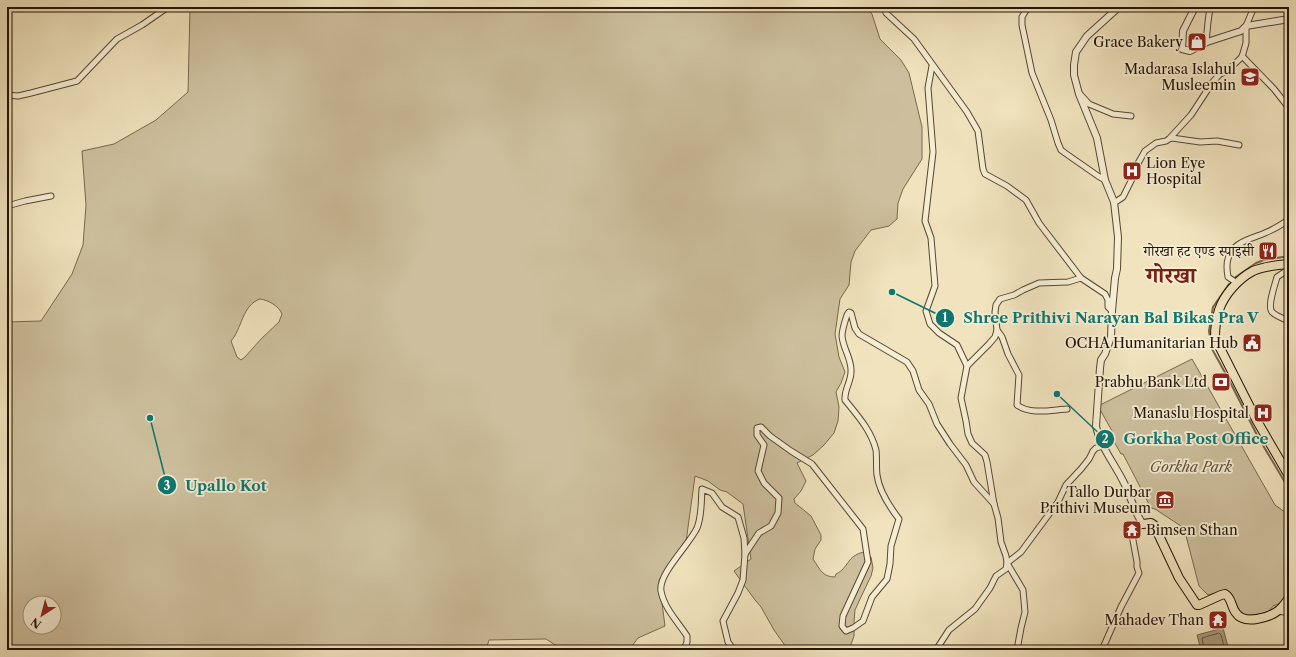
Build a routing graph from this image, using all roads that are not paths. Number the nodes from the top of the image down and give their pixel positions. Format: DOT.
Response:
graph roads {
  1 [pos="168,7"];
  2 [pos="880,7"];
  3 [pos="885,7"];
  4 [pos="1028,7"];
  5 [pos="1119,7"];
  6 [pos="1194,7"];
  7 [pos="1210,7"];
  8 [pos="1254,7"];
  9 [pos="886,13"];
  10 [pos="1289,19"];
  11 [pos="1246,26"];
  12 [pos="1206,42"];
  13 [pos="1242,56"];
  14 [pos="932,66"];
  15 [pos="1079,94"];
  16 [pos="7,95"];
  17 [pos="1289,108"];
  18 [pos="1131,116"];
  19 [pos="1169,139"];
  20 [pos="1238,145"];
  21 [pos="1106,180"];
  22 [pos="51,196"];
  23 [pos="1114,203"];
  24 [pos="7,206"];
  25 [pos="1289,219"];
  26 [pos="1289,264"];
  27 [pos="1289,269"];
  28 [pos="1081,278"];
  29 [pos="1237,283"];
  30 [pos="1112,311"];
  31 [pos="1289,321"];
  32 [pos="997,330"];
  33 [pos="967,366"];
  34 [pos="1067,409"];
  35 [pos="1103,446"];
  36 [pos="1289,476"];
  37 [pos="994,504"];
  38 [pos="1143,524"];
  39 [pos="745,554"];
  40 [pos="1007,563"];
  41 [pos="1289,598"];
  42 [pos="1279,611"];
  43 [pos="1289,612"];
  44 [pos="684,650"];
  45 [pos="734,650"];
  46 [pos="936,650"];
  47 [pos="1017,650"];
  48 [pos="1102,650"];
  1 -- 16 [label="street"];
  2 -- 9 [label="street"];
  3 -- 9 [label="street"];
  4 -- 21 [label="street"];
  5 -- 15 [label="street"];
  6 -- 12 [label="street"];
  7 -- 12 [label="street"];
  8 -- 11 [label="street"];
  9 -- 14 [label="street"];
  10 -- 11 [label="street"];
  11 -- 12 [label="street"];
  11 -- 13 [label="street"];
  13 -- 17 [label="street"];
  13 -- 19 [label="street"];
  14 -- 28 [label="street"];
  14 -- 33 [label="street"];
  15 -- 18 [label="street"];
  15 -- 21 [label="street"];
  19 -- 20 [label="street"];
  19 -- 23 [label="street"];
  21 -- 23 [label="street"];
  22 -- 24 [label="street"];
  23 -- 30 [label="street"];
  25 -- 29 [label="street"];
  26 -- 29 [label="main road"];
  27 -- 31 [label="street"];
  28 -- 30 [label="street"];
  28 -- 32 [label="street"];
  29 -- 36 [label="main road"];
  30 -- 35 [label="street"];
  32 -- 33 [label="street"];
  32 -- 34 [label="street"];
  33 -- 37 [label="street"];
  35 -- 38 [label="street"];
  35 -- 40 [label="street"];
  37 -- 39 [label="street"];
  37 -- 40 [label="street"];
  38 -- 42 [label="main road"];
  38 -- 48 [label="street"];
  39 -- 44 [label="street"];
  39 -- 45 [label="street"];
  40 -- 46 [label="street"];
  40 -- 47 [label="street"];
  41 -- 42 [label="main road"];
  42 -- 43 [label="street"];
}
